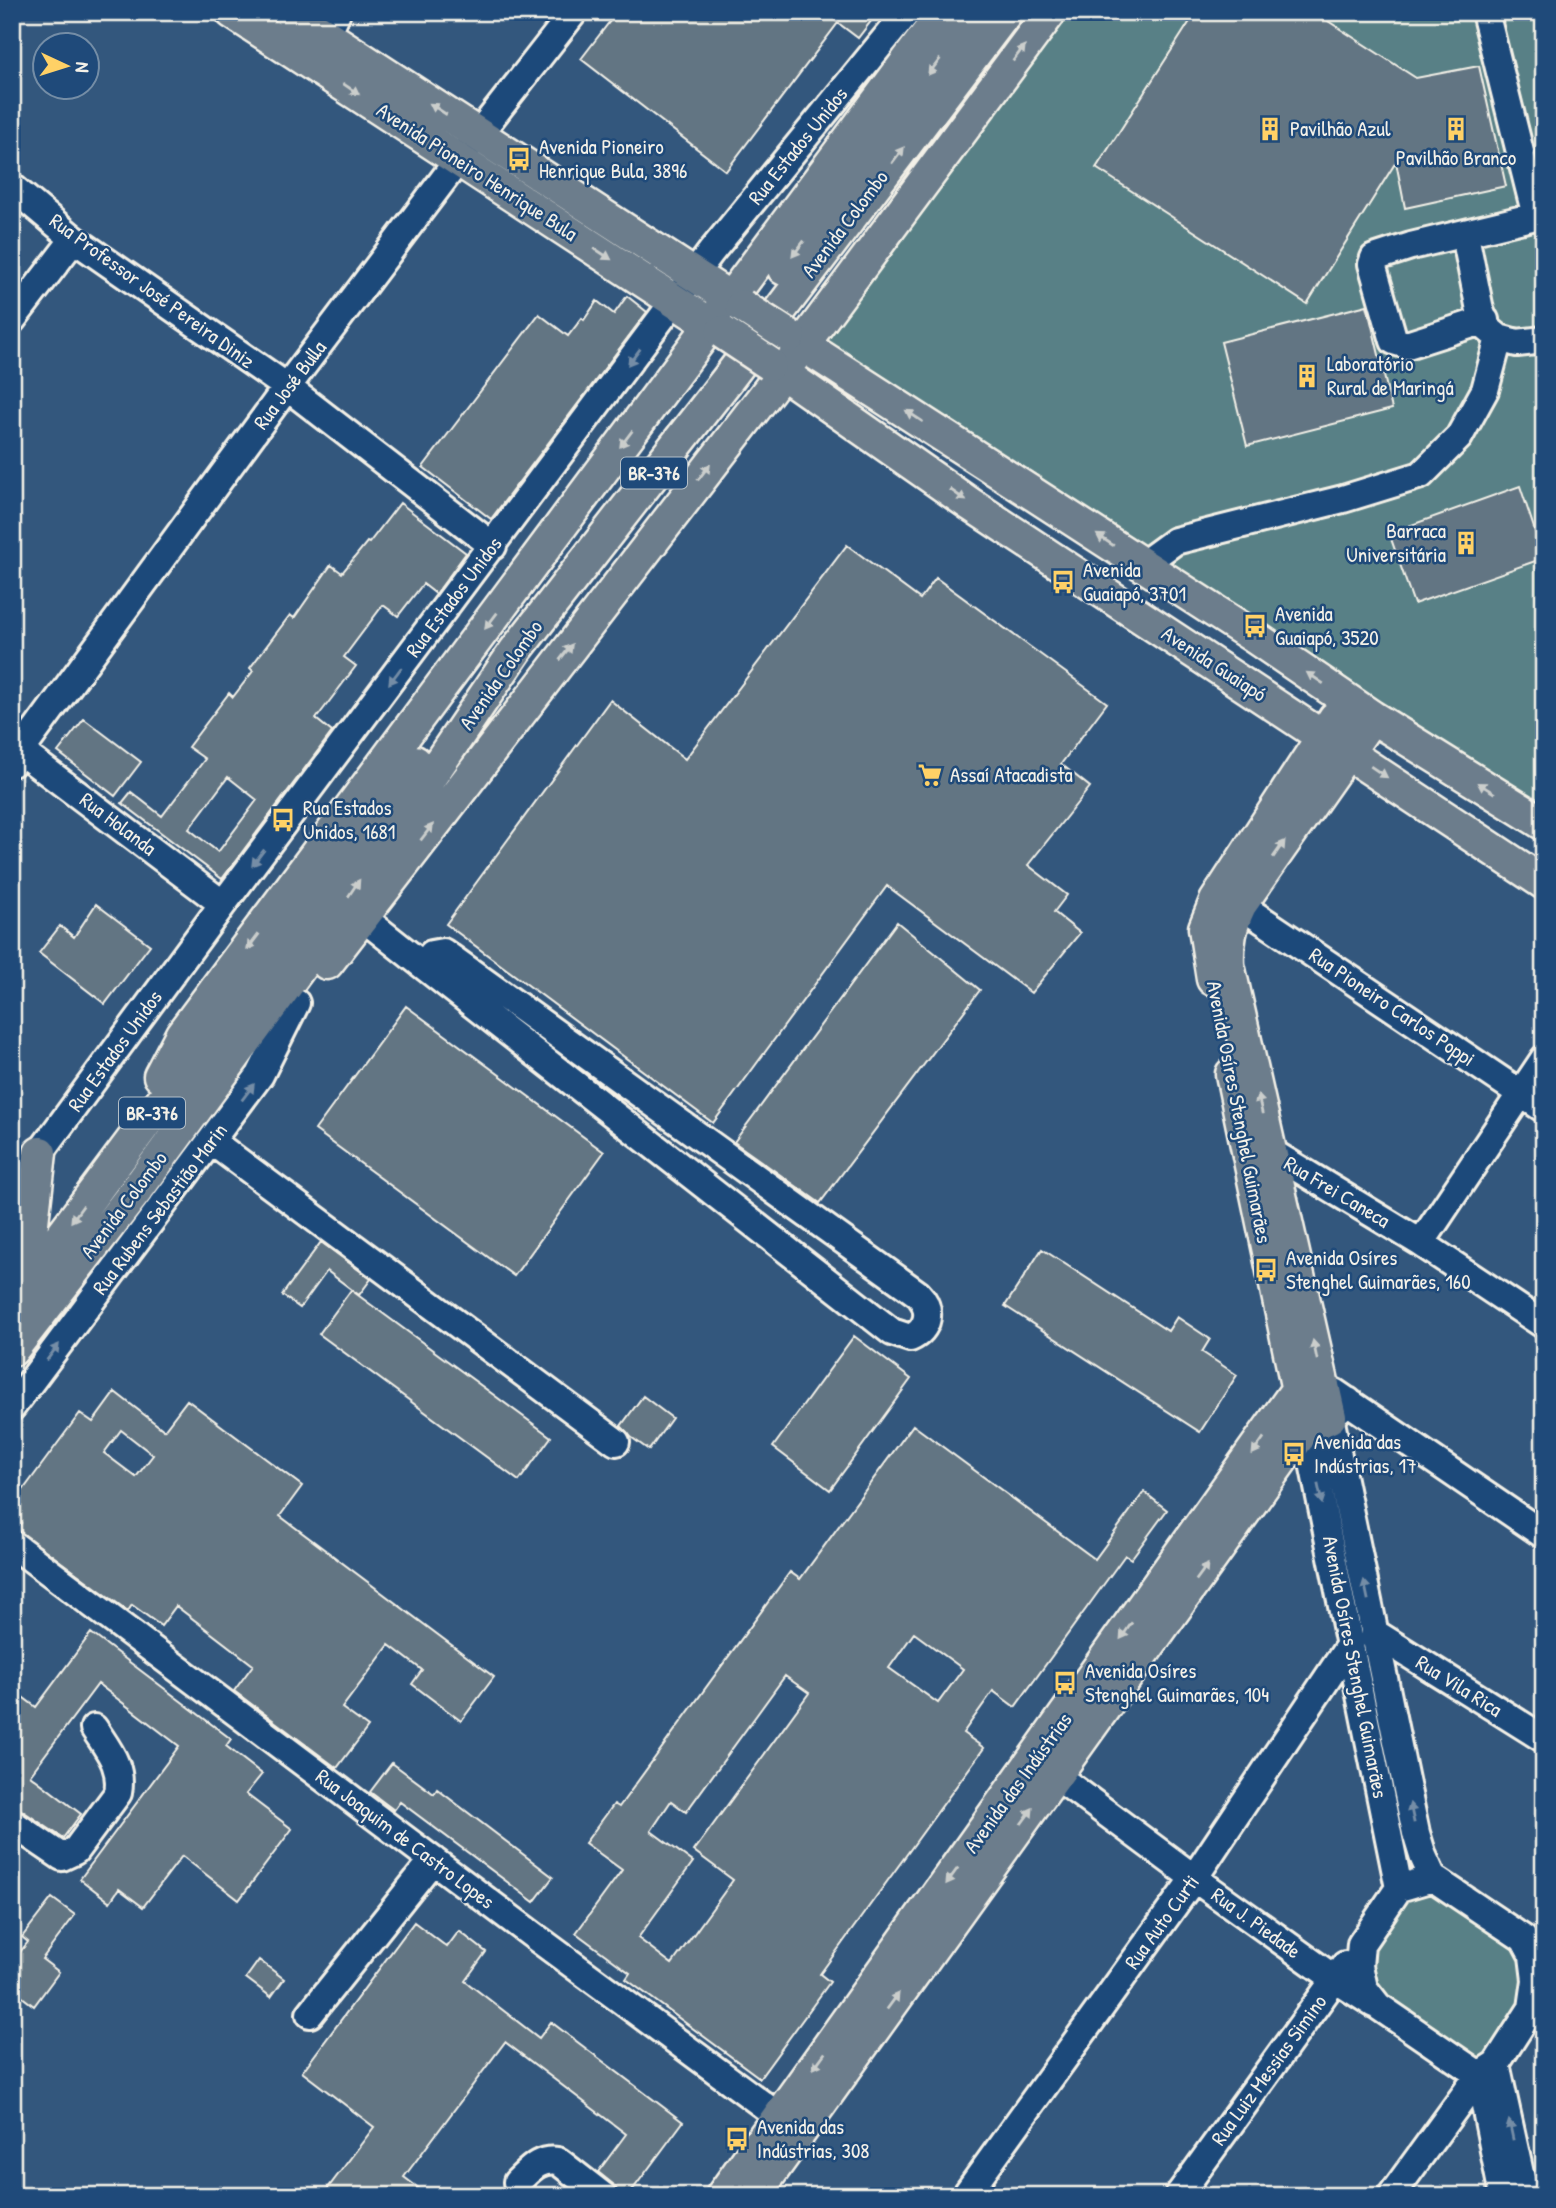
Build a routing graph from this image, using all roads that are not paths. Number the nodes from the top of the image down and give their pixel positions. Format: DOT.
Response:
graph roads {
  1 [pos="232,12"];
  2 [pos="290,12"];
  3 [pos="574,12"];
  4 [pos="907,12"];
  5 [pos="944,12"];
  6 [pos="975,12"];
  7 [pos="1006,12"];
  8 [pos="1050,12"];
  9 [pos="1485,12"];
  10 [pos="332,24"];
  11 [pos="314,64"];
  12 [pos="479,135"];
  13 [pos="459,159"];
  14 [pos="12,187"];
  15 [pos="1540,215"];
  16 [pos="1465,235"];
  17 [pos="74,239"];
  18 [pos="694,276"];
  19 [pos="675,302"];
  20 [pos="736,303"];
  21 [pos="12,320"];
  22 [pos="717,329"];
  23 [pos="1492,329"];
  24 [pos="796,340"];
  25 [pos="1544,340"];
  26 [pos="776,368"];
  27 [pos="287,387"];
  28 [pos="493,546"];
  29 [pos="1142,565"];
  30 [pos="1116,600"];
  31 [pos="1360,708"];
  32 [pos="1335,743"];
  33 [pos="15,753"];
  34 [pos="1544,824"];
  35 [pos="1544,883"];
  36 [pos="223,904"];
  37 [pos="1240,905"];
  38 [pos="362,917"];
  39 [pos="425,967"];
  40 [pos="296,1003"];
  41 [pos="577,1049"];
  42 [pos="1544,1059"];
  43 [pos="560,1073"];
  44 [pos="1520,1094"];
  45 [pos="1544,1109"];
  46 [pos="688,1129"];
  47 [pos="211,1141"];
  48 [pos="1271,1152"];
  49 [pos="40,1153"];
  50 [pos="668,1158"];
  51 [pos="110,1169"];
  52 [pos="765,1184"];
  53 [pos="12,1191"];
  54 [pos="135,1192"];
  55 [pos="743,1216"];
  56 [pos="1421,1243"];
  57 [pos="18,1294"];
  58 [pos="1544,1325"];
  59 [pos="12,1350"];
  60 [pos="1321,1404"];
  61 [pos="12,1407"];
  62 [pos="616,1442"];
  63 [pos="1544,1535"];
  64 [pos="12,1544"];
  65 [pos="1363,1638"];
  66 [pos="93,1728"];
  67 [pos="1544,1739"];
  68 [pos="1045,1768"];
  69 [pos="12,1823"];
  70 [pos="433,1860"];
  71 [pos="1194,1878"];
  72 [pos="1433,1878"];
  73 [pos="1399,1888"];
  74 [pos="1361,1944"];
  75 [pos="1534,1944"];
  76 [pos="1335,1979"];
  77 [pos="1538,2000"];
  78 [pos="1378,2006"];
  79 [pos="310,2014"];
  80 [pos="1488,2069"];
  81 [pos="789,2124"];
  82 [pos="517,2182"];
  83 [pos="758,2194"];
  84 [pos="603,2196"];
  85 [pos="722,2196"];
  86 [pos="965,2196"];
  87 [pos="1178,2196"];
  88 [pos="1391,2196"];
  89 [pos="1503,2196"];
  90 [pos="1525,2196"];
  1 -- 11 [label="main road, Avenida Pioneiro Henrique Bula"];
  2 -- 10 [label="main road, Avenida Pioneiro Henrique Bula"];
  3 -- 12 [label="street, Rua José Bulla"];
  4 -- 18 [label="street, Rua Estados Unidos"];
  5 -- 20 [label="main road"];
  6 -- 51 [label="main road, Avenida Colombo / BR-376, one-way"];
  54 -- 7 [label="main road, Avenida Colombo / BR-376, one-way"];
  24 -- 8 [label="main road, one-way"];
  9 -- 15 [label="street"];
  10 -- 11 [label="street"];
  12 -- 10 [label="main road, Avenida Pioneiro Henrique Bula, one-way"];
  11 -- 13 [label="main road, Avenida Pioneiro Henrique Bula, one-way"];
  12 -- 13 [label="street, Rua José Bulla"];
  12 -- 18 [label="main road, Avenida Pioneiro Henrique Bula"];
  13 -- 19 [label="main road, Avenida Pioneiro Henrique Bula, one-way"];
  13 -- 27 [label="street, Rua José Bulla"];
  14 -- 17 [label="street, Rua Professor José Pereira Diniz"];
  15 -- 16 [label="street"];
  16 -- 23 [label="street"];
  16 -- 23 [label="street"];
  17 -- 21 [label="street"];
  17 -- 27 [label="street, Rua Professor José Pereira Diniz"];
  18 -- 19 [label="street, Rua Estados Unidos"];
  18 -- 20 [label="main road, Avenida Pioneiro Henrique Bula"];
  19 -- 22 [label="main road, Avenida Pioneiro Henrique Bula"];
  19 -- 28 [label="street, Rua Estados Unidos, one-way"];
  20 -- 22 [label="main road"];
  20 -- 24 [label="main road, Avenida Pioneiro Henrique Bula, bridge"];
  22 -- 26 [label="main road, Avenida Pioneiro Henrique Bula, bridge"];
  22 -- 51 [label="main road, one-way"];
  23 -- 25 [label="street"];
  23 -- 29 [label="street"];
  24 -- 26 [label="main road"];
  29 -- 24 [label="main road, Avenida Guaiapó, one-way"];
  26 -- 30 [label="main road, Avenida Guaiapó, one-way"];
  38 -- 26 [label="main road, one-way"];
  27 -- 28 [label="street, Rua Professor José Pereira Diniz"];
  27 -- 33 [label="street, Rua José Bulla"];
  28 -- 36 [label="street, Rua Estados Unidos, one-way"];
  29 -- 30 [label="main road"];
  31 -- 29 [label="main road, Avenida Guaiapó, one-way"];
  30 -- 32 [label="main road, Avenida Guaiapó"];
  31 -- 32 [label="main road, Avenida Osíres Stenghel Guimarães"];
  34 -- 31 [label="main road, Avenida Guaiapó, one-way"];
  32 -- 35 [label="main road, Avenida Guaiapó, one-way"];
  37 -- 32 [label="main road, Avenida Osíres Stenghel Guimarães, one-way"];
  32 -- 60 [label="main road, Avenida Osíres Stenghel Guimarães"];
  33 -- 36 [label="street, Rua Holanda"];
  36 -- 49 [label="street, Rua Estados Unidos"];
  37 -- 44 [label="street, Rua Pioneiro Carlos Poppi"];
  48 -- 37 [label="main road, Avenida Osíres Stenghel Guimarães, one-way"];
  38 -- 39 [label="street"];
  38 -- 40 [label="main road"];
  39 -- 41 [label="street"];
  39 -- 43 [label="street"];
  47 -- 40 [label="street, Rua Rubens Sebastião Marin, one-way"];
  40 -- 54 [label="main road"];
  41 -- 43 [label="street"];
  41 -- 46 [label="street"];
  42 -- 44 [label="street"];
  43 -- 50 [label="street"];
  44 -- 45 [label="street, Rua Pioneiro Carlos Poppi"];
  44 -- 56 [label="street"];
  46 -- 50 [label="street"];
  46 -- 52 [label="street"];
  61 -- 47 [label="street, Rua Rubens Sebastião Marin, one-way"];
  47 -- 62 [label="street"];
  48 -- 56 [label="street, Rua Frei Caneca"];
  60 -- 48 [label="main road, Avenida Osíres Stenghel Guimarães, one-way"];
  49 -- 53 [label="street, Rua Estados Unidos"];
  49 -- 57 [label="main road"];
  50 -- 55 [label="street"];
  51 -- 57 [label="main road, Avenida Colombo / BR-376, one-way"];
  52 -- 55 [label="street"];
  52 -- 55 [label="street"];
  54 -- 59 [label="main road, Avenida Colombo / BR-376"];
  56 -- 58 [label="street, Rua Frei Caneca"];
  60 -- 63 [label="street"];
  60 -- 65 [label="street, Avenida Osíres Stenghel Guimarães"];
  60 -- 68 [label="main road, Avenida das Indústrias"];
  64 -- 70 [label="street, Rua Joaquim de Castro Lopes"];
  65 -- 67 [label="street, Rua Vila Rica"];
  65 -- 71 [label="street, Rua Auto Curti"];
  72 -- 65 [label="street, Avenida Osíres Stenghel Guimarães, one-way"];
  65 -- 73 [label="street, Avenida Osíres Stenghel Guimarães"];
  66 -- 69 [label="street"];
  68 -- 71 [label="street, Rua J. Piedade"];
  68 -- 81 [label="main road, Avenida das Indústrias"];
  70 -- 79 [label="street"];
  70 -- 81 [label="street, Rua Joaquim de Castro Lopes"];
  71 -- 76 [label="street, Rua J. Piedade"];
  71 -- 86 [label="street, Rua Auto Curti"];
  72 -- 73 [label="street"];
  72 -- 75 [label="street"];
  73 -- 74 [label="street"];
  74 -- 76 [label="street, Rua Luiz Messias Simino"];
  74 -- 78 [label="street"];
  75 -- 77 [label="street"];
  76 -- 78 [label="street, Rua J. Piedade"];
  76 -- 87 [label="street, Rua Luiz Messias Simino"];
  77 -- 80 [label="street"];
  78 -- 80 [label="street"];
  80 -- 88 [label="street"];
  80 -- 89 [label="street"];
  90 -- 80 [label="street, one-way"];
  81 -- 83 [label="main road, Avenida das Indústrias"];
  81 -- 85 [label="main road, Avenida das Indústrias"];
  82 -- 84 [label="street"];
}
